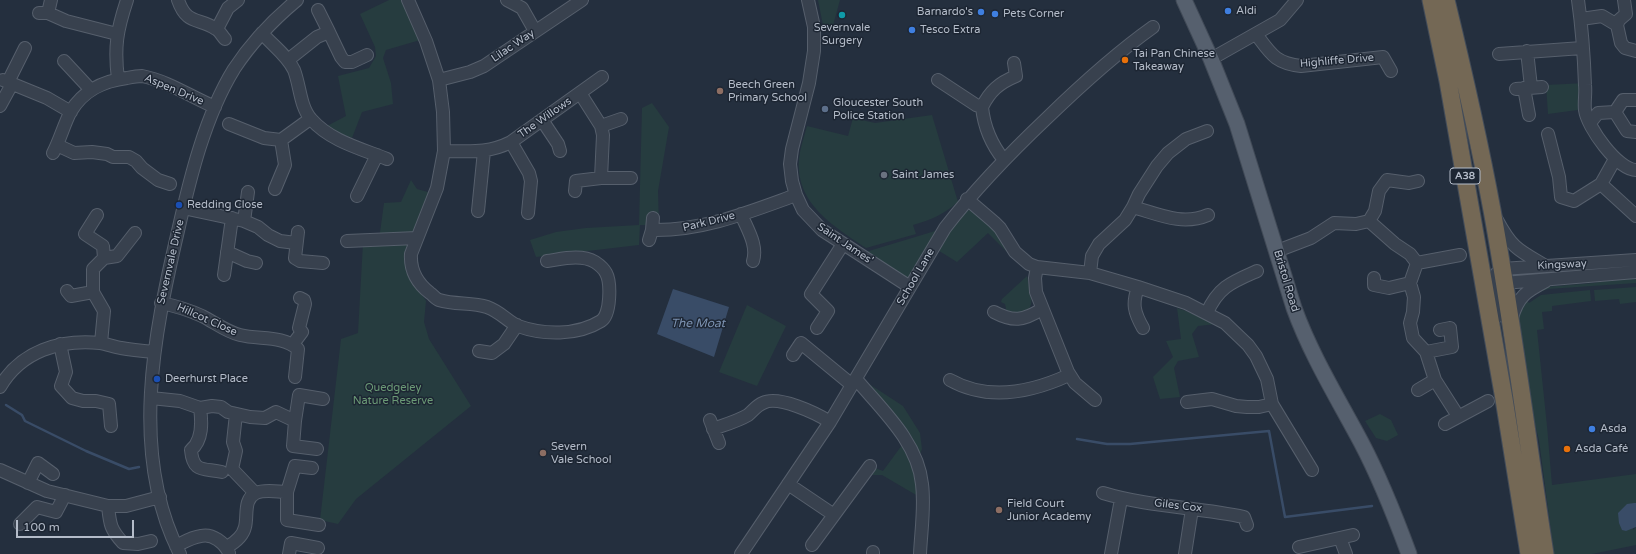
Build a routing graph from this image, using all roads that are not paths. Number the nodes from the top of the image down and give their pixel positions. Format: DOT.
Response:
graph roads {
  1 [pos="51,0"];
  2 [pos="127,0"];
  3 [pos="178,0"];
  4 [pos="238,0"];
  5 [pos="297,0"];
  6 [pos="408,0"];
  7 [pos="507,0"];
  8 [pos="808,0"];
  9 [pos="1184,0"];
  10 [pos="1297,0"];
  11 [pos="1431,0"];
  12 [pos="1446,0"];
  13 [pos="1578,0"];
  14 [pos="1624,0"];
  15 [pos="580,1"];
  16 [pos="318,10"];
  17 [pos="1581,19"];
  18 [pos="1617,25"];
  19 [pos="1153,27"];
  20 [pos="535,31"];
  21 [pos="329,32"];
  22 [pos="262,33"];
  23 [pos="117,34"];
  24 [pos="1256,34"];
  25 [pos="25,48"];
  26 [pos="1582,48"];
  27 [pos="1527,51"];
  28 [pos="1636,52"];
  29 [pos="1499,54"];
  30 [pos="367,55"];
  31 [pos="1211,59"];
  32 [pos="288,60"];
  33 [pos="64,61"];
  34 [pos="1014,63"];
  35 [pos="1391,71"];
  36 [pos="602,77"];
  37 [pos="118,79"];
  38 [pos="439,80"];
  39 [pos="938,80"];
  40 [pos="8,82"];
  41 [pos="91,90"];
  42 [pos="580,93"];
  43 [pos="1636,100"];
  44 [pos="0,106"];
  45 [pos="215,107"];
  46 [pos="982,107"];
  47 [pos="71,112"];
  48 [pos="1615,112"];
  49 [pos="1529,115"];
  50 [pos="310,119"];
  51 [pos="621,119"];
  52 [pos="542,120"];
  53 [pos="1590,123"];
  54 [pos="229,124"];
  55 [pos="601,126"];
  56 [pos="1207,131"];
  57 [pos="1636,132"];
  58 [pos="1548,134"];
  59 [pos="281,140"];
  60 [pos="511,142"];
  61 [pos="444,151"];
  62 [pos="484,151"];
  63 [pos="560,151"];
  64 [pos="1616,159"];
  65 [pos="1004,160"];
  66 [pos="1636,170"];
  67 [pos="601,178"];
  68 [pos="631,178"];
  69 [pos="1418,181"];
  70 [pos="170,184"];
  71 [pos="1601,184"];
  72 [pos="275,188"];
  73 [pos="574,191"];
  74 [pos="248,192"];
  75 [pos="796,195"];
  76 [pos="357,196"];
  77 [pos="967,199"];
  78 [pos="1133,207"];
  79 [pos="183,208"];
  80 [pos="1492,210"];
  81 [pos="478,211"];
  82 [pos="528,213"];
  83 [pos="741,214"];
  84 [pos="97,215"];
  85 [pos="1208,215"];
  86 [pos="1636,216"];
  87 [pos="238,219"];
  88 [pos="1369,221"];
  89 [pos="652,229"];
  90 [pos="135,233"];
  91 [pos="417,238"];
  92 [pos="347,241"];
  93 [pos="843,244"];
  94 [pos="1277,251"];
  95 [pos="104,252"];
  96 [pos="227,252"];
  97 [pos="1460,255"];
  98 [pos="1636,260"];
  99 [pos="547,261"];
  100 [pos="753,261"];
  101 [pos="256,263"];
  102 [pos="323,263"];
  103 [pos="1416,263"];
  104 [pos="1544,265"];
  105 [pos="1037,267"];
  106 [pos="1257,271"];
  107 [pos="1636,272"];
  108 [pos="1090,274"];
  109 [pos="224,275"];
  110 [pos="1495,276"];
  111 [pos="1374,278"];
  112 [pos="1551,278"];
  113 [pos="1410,283"];
  114 [pos="910,287"];
  115 [pos="1138,287"];
  116 [pos="93,292"];
  117 [pos="68,298"];
  118 [pos="300,298"];
  119 [pos="161,303"];
  120 [pos="1042,309"];
  121 [pos="994,312"];
  122 [pos="1207,313"];
  123 [pos="1511,322"];
  124 [pos="517,326"];
  125 [pos="817,328"];
  126 [pos="1143,328"];
  127 [pos="1440,330"];
  128 [pos="101,343"];
  129 [pos="60,344"];
  130 [pos="296,346"];
  131 [pos="479,351"];
  132 [pos="154,352"];
  133 [pos="1426,352"];
  134 [pos="793,355"];
  135 [pos="1069,375"];
  136 [pos="296,377"];
  137 [pos="950,380"];
  138 [pos="1435,380"];
  139 [pos="854,382"];
  140 [pos="0,387"];
  141 [pos="1418,390"];
  142 [pos="151,398"];
  143 [pos="323,399"];
  144 [pos="1095,400"];
  145 [pos="1496,400"];
  146 [pos="1196,404"];
  147 [pos="1272,404"];
  148 [pos="200,408"];
  149 [pos="236,414"];
  150 [pos="1458,416"];
  151 [pos="293,421"];
  152 [pos="830,422"];
  153 [pos="1446,424"];
  154 [pos="111,426"];
  155 [pos="719,443"];
  156 [pos="316,449"];
  157 [pos="870,466"];
  158 [pos="312,468"];
  159 [pos="0,470"];
  160 [pos="1312,470"];
  161 [pos="227,471"];
  162 [pos="53,474"];
  163 [pos="28,483"];
  164 [pos="788,484"];
  165 [pos="287,492"];
  166 [pos="255,493"];
  167 [pos="1103,493"];
  168 [pos="64,495"];
  169 [pos="160,497"];
  170 [pos="1121,499"];
  171 [pos="108,506"];
  172 [pos="1192,509"];
  173 [pos="834,515"];
  174 [pos="20,524"];
  175 [pos="320,525"];
  176 [pos="1247,525"];
  177 [pos="1353,535"];
  178 [pos="1340,538"];
  179 [pos="151,541"];
  180 [pos="812,545"];
  181 [pos="318,548"];
  182 [pos="1299,548"];
  183 [pos="178,550"];
  184 [pos="228,551"];
  185 [pos="289,554"];
  186 [pos="741,554"];
  187 [pos="920,554"];
  188 [pos="1111,554"];
  189 [pos="1185,554"];
  190 [pos="1346,554"];
  191 [pos="1409,554"];
  192 [pos="1529,554"];
  193 [pos="1545,554"];
  1 -- 23 [label="street"];
  2 -- 23 [label="street"];
  3 -- 4 [label="street"];
  5 -- 22 [label="street, Severnvale Drive"];
  6 -- 38 [label="street"];
  7 -- 20 [label="street"];
  8 -- 75 [label="street, Saint James'"];
  9 -- 31 [label="main road, Bristol Road"];
  10 -- 24 [label="street"];
  11 -- 110 [label="highway, A38"];
  12 -- 80 [label="highway, A38"];
  13 -- 17 [label="street"];
  14 -- 18 [label="street"];
  15 -- 20 [label="street, Lilac Way"];
  16 -- 21 [label="street"];
  17 -- 18 [label="street"];
  17 -- 26 [label="street"];
  18 -- 28 [label="street"];
  19 -- 65 [label="street, School Lane"];
  20 -- 38 [label="street, Lilac Way"];
  21 -- 30 [label="street"];
  21 -- 32 [label="street"];
  22 -- 32 [label="street"];
  22 -- 45 [label="street, Severnvale Drive"];
  23 -- 37 [label="street"];
  24 -- 31 [label="street"];
  24 -- 35 [label="street, Highliffe Drive"];
  25 -- 40 [label="street"];
  26 -- 27 [label="street"];
  26 -- 53 [label="street"];
  27 -- 29 [label="street"];
  27 -- 49 [label="street"];
  31 -- 94 [label="main road, Bristol Road"];
  32 -- 50 [label="street"];
  33 -- 41 [label="street"];
  34 -- 46 [label="street"];
  36 -- 42 [label="street, The Willows"];
  37 -- 41 [label="street, Aspen Drive"];
  37 -- 45 [label="street, Aspen Drive"];
  38 -- 61 [label="street"];
  39 -- 46 [label="street"];
  40 -- 44 [label="street"];
  40 -- 47 [label="street"];
  41 -- 47 [label="street, Aspen Drive"];
  42 -- 52 [label="street, The Willows"];
  42 -- 55 [label="street, The Willows"];
  43 -- 48 [label="street"];
  45 -- 79 [label="street, Severnvale Drive"];
  46 -- 65 [label="street"];
  47 -- 70 [label="street, Aspen Drive"];
  48 -- 53 [label="street"];
  48 -- 57 [label="street"];
  50 -- 59 [label="street"];
  50 -- 76 [label="street"];
  51 -- 55 [label="street"];
  52 -- 60 [label="street, The Willows"];
  52 -- 63 [label="street"];
  53 -- 64 [label="street"];
  54 -- 59 [label="street"];
  55 -- 67 [label="street, The Willows"];
  56 -- 78 [label="street"];
  58 -- 71 [label="street"];
  59 -- 72 [label="street"];
  60 -- 62 [label="street, The Willows"];
  60 -- 82 [label="street, The Willows"];
  61 -- 62 [label="street, The Willows"];
  61 -- 91 [label="street"];
  62 -- 81 [label="street"];
  64 -- 66 [label="street"];
  64 -- 71 [label="street"];
  65 -- 77 [label="street, School Lane"];
  67 -- 68 [label="street"];
  67 -- 73 [label="street"];
  69 -- 88 [label="street"];
  71 -- 86 [label="street"];
  74 -- 87 [label="street"];
  75 -- 83 [label="street, Park Drive"];
  75 -- 93 [label="street, Saint James'"];
  77 -- 105 [label="street"];
  77 -- 114 [label="street, School Lane"];
  78 -- 85 [label="street"];
  78 -- 108 [label="street"];
  79 -- 87 [label="street"];
  79 -- 119 [label="street, Severnvale Drive"];
  80 -- 104 [label="street"];
  80 -- 110 [label="highway, A38"];
  83 -- 89 [label="street, Park Drive"];
  83 -- 100 [label="street, Park Drive"];
  84 -- 95 [label="street"];
  87 -- 96 [label="street"];
  87 -- 102 [label="street"];
  88 -- 94 [label="street"];
  88 -- 103 [label="street"];
  90 -- 95 [label="street"];
  91 -- 92 [label="street"];
  91 -- 124 [label="street"];
  93 -- 114 [label="street, Saint James'"];
  93 -- 125 [label="street"];
  94 -- 191 [label="main road, Bristol Road"];
  95 -- 116 [label="street"];
  96 -- 101 [label="street"];
  96 -- 109 [label="street"];
  97 -- 103 [label="street"];
  98 -- 104 [label="street, Kingsway"];
  99 -- 124 [label="street"];
  103 -- 113 [label="street"];
  104 -- 110 [label="street, Kingsway"];
  105 -- 108 [label="street"];
  105 -- 120 [label="street"];
  106 -- 122 [label="street"];
  107 -- 112 [label="street, Kingsway"];
  108 -- 115 [label="street"];
  110 -- 112 [label="street, Kingsway"];
  110 -- 123 [label="highway, A38"];
  110 -- 145 [label="highway, A38"];
  111 -- 113 [label="street"];
  112 -- 123 [label="street"];
  113 -- 133 [label="street"];
  114 -- 139 [label="street, School Lane"];
  115 -- 122 [label="street"];
  115 -- 126 [label="street"];
  116 -- 117 [label="street"];
  116 -- 128 [label="street"];
  118 -- 130 [label="street"];
  119 -- 130 [label="street, Hillcot Close"];
  119 -- 132 [label="street, Severnvale Drive"];
  120 -- 121 [label="street"];
  120 -- 135 [label="street"];
  122 -- 147 [label="street"];
  123 -- 193 [label="highway, A38"];
  124 -- 131 [label="street"];
  127 -- 133 [label="street"];
  128 -- 129 [label="street"];
  128 -- 132 [label="street"];
  129 -- 140 [label="street"];
  129 -- 154 [label="street"];
  130 -- 136 [label="street"];
  132 -- 142 [label="street, Severnvale Drive"];
  133 -- 138 [label="street"];
  134 -- 139 [label="street"];
  135 -- 137 [label="street"];
  135 -- 144 [label="street"];
  138 -- 141 [label="street"];
  138 -- 150 [label="street"];
  139 -- 152 [label="street, School Lane"];
  139 -- 187 [label="street"];
  142 -- 148 [label="street"];
  142 -- 169 [label="street, Severnvale Drive"];
  143 -- 151 [label="street"];
  145 -- 150 [label="street"];
  145 -- 192 [label="highway, A38"];
  146 -- 147 [label="street"];
  147 -- 160 [label="street"];
  148 -- 149 [label="street"];
  148 -- 161 [label="street"];
  149 -- 151 [label="street"];
  149 -- 161 [label="street"];
  150 -- 153 [label="street"];
  151 -- 156 [label="street"];
  152 -- 155 [label="street"];
  152 -- 164 [label="street, School Lane"];
  157 -- 173 [label="street"];
  158 -- 165 [label="street"];
  159 -- 163 [label="street"];
  161 -- 166 [label="street"];
  162 -- 163 [label="street"];
  163 -- 168 [label="street"];
  164 -- 173 [label="street"];
  164 -- 186 [label="street, School Lane"];
  165 -- 166 [label="street"];
  165 -- 175 [label="street"];
  166 -- 184 [label="street"];
  167 -- 170 [label="street, Giles Cox"];
  168 -- 171 [label="street"];
  168 -- 174 [label="street"];
  169 -- 171 [label="street"];
  169 -- 183 [label="street, Severnvale Drive"];
  170 -- 172 [label="street, Giles Cox"];
  170 -- 188 [label="street"];
  171 -- 179 [label="street"];
  172 -- 176 [label="street, Giles Cox"];
  172 -- 189 [label="street"];
  173 -- 180 [label="street"];
  177 -- 178 [label="street"];
  178 -- 182 [label="street"];
  178 -- 190 [label="street"];
  181 -- 185 [label="street"];
  183 -- 184 [label="street"];
}
